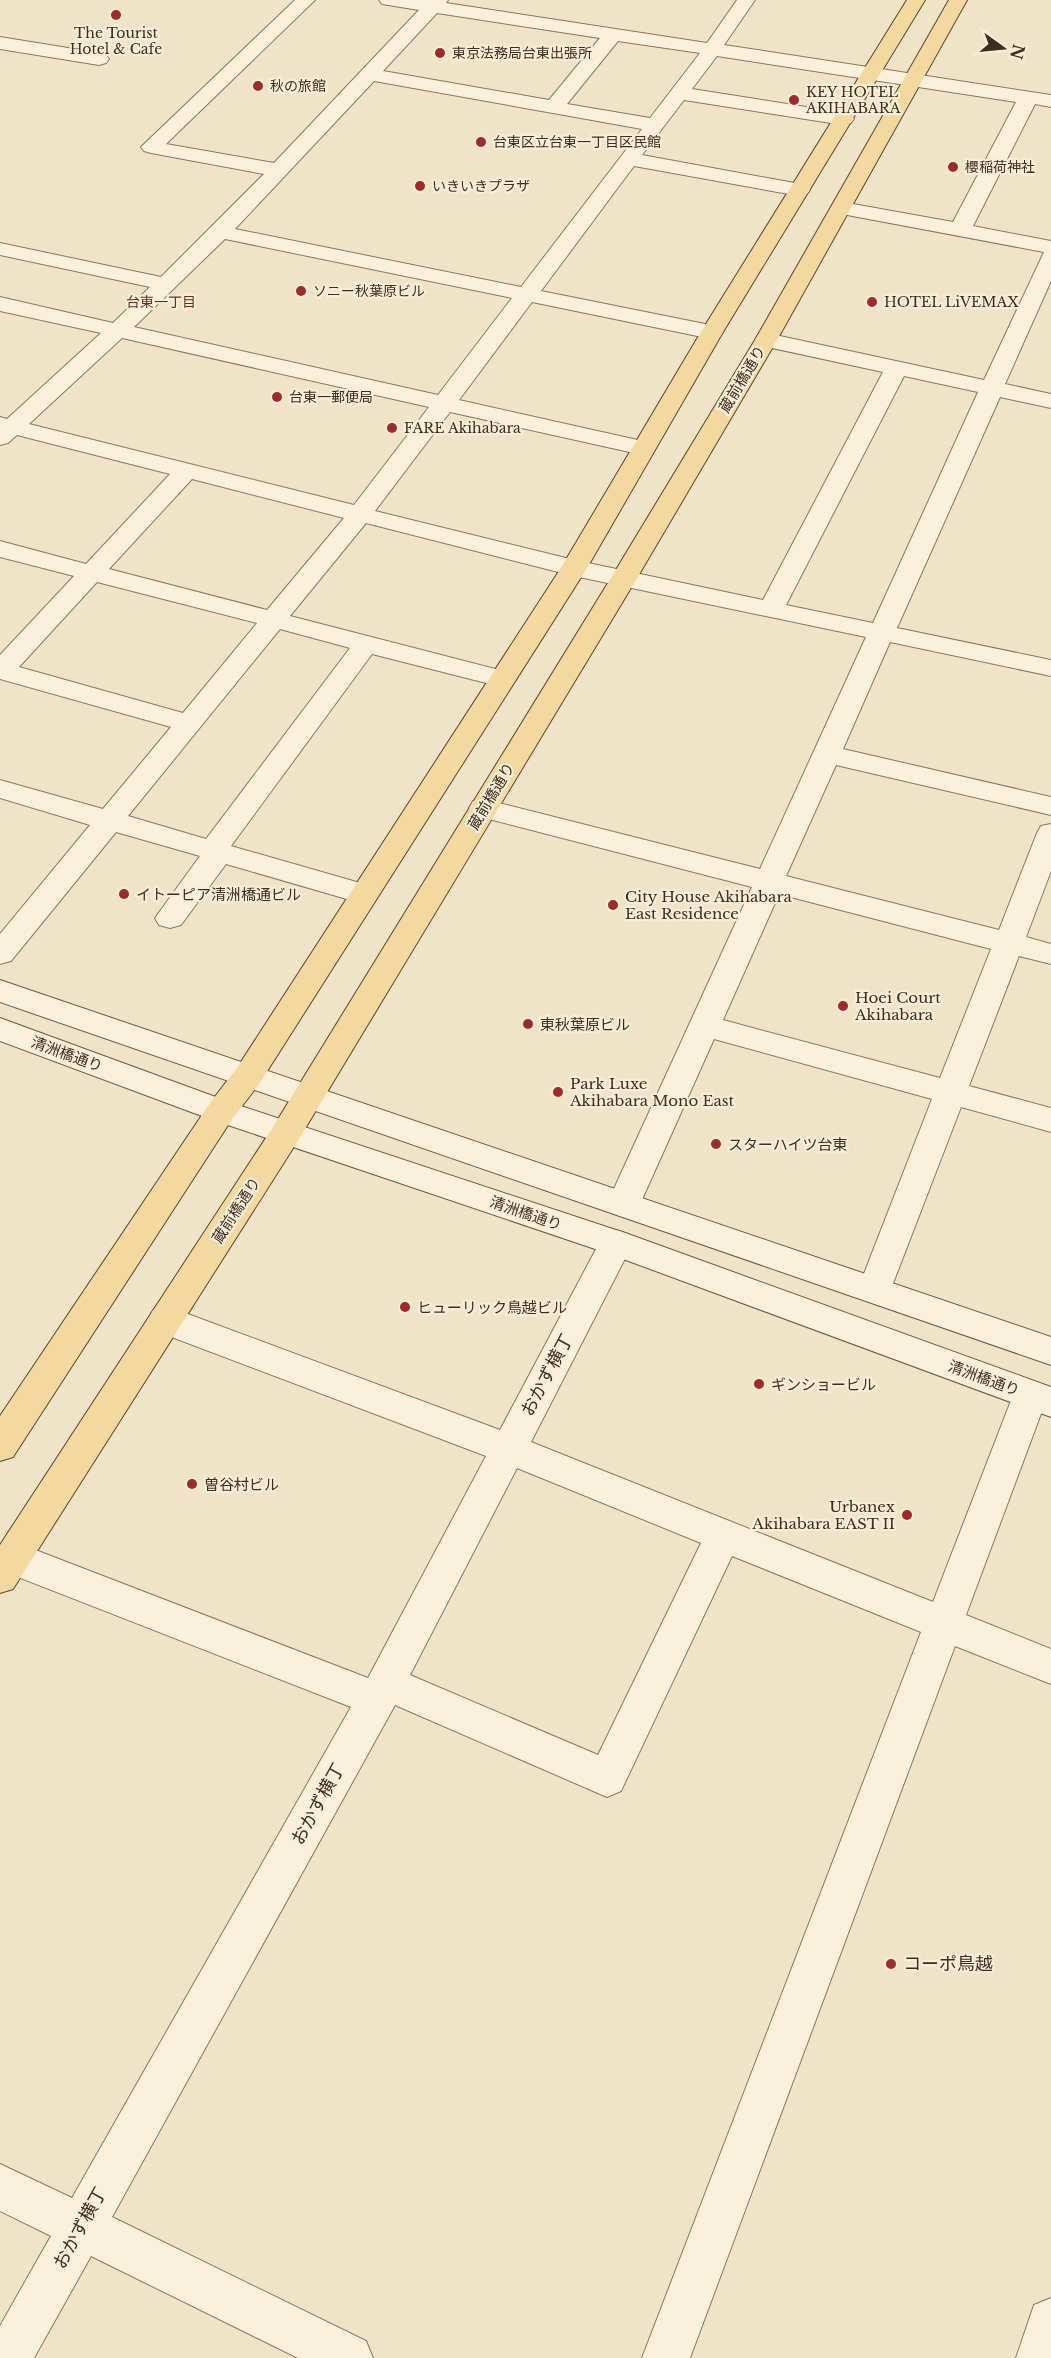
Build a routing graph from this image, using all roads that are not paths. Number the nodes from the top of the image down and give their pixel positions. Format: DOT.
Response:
graph roads {
  1 [pos="306,0"];
  2 [pos="388,0"];
  3 [pos="746,0"];
  4 [pos="916,0"];
  5 [pos="958,0"];
  6 [pos="436,3"];
  7 [pos="613,34"];
  8 [pos="0,43"];
  9 [pos="712,49"];
  10 [pos="99,59"];
  11 [pos="369,74"];
  12 [pos="871,74"];
  13 [pos="913,81"];
  14 [pos="679,93"];
  15 [pos="1028,98"];
  16 [pos="1051,101"];
  17 [pos="554,107"];
  18 [pos="844,119"];
  19 [pos="654,125"];
  20 [pos="629,159"];
  21 [pos="278,170"];
  22 [pos="800,190"];
  23 [pos="842,207"];
  24 [pos="960,230"];
  25 [pos="220,232"];
  26 [pos="1051,248"];
  27 [pos="0,249"];
  28 [pos="1051,256"];
  29 [pos="165,284"];
  30 [pos="527,294"];
  31 [pos="0,304"];
  32 [pos="117,331"];
  33 [pos="712,332"];
  34 [pos="766,340"];
  35 [pos="897,368"];
  36 [pos="992,388"];
  37 [pos="1051,401"];
  38 [pos="444,404"];
  39 [pos="4,430"];
  40 [pos="643,448"];
  41 [pos="186,471"];
  42 [pos="360,514"];
  43 [pos="0,549"];
  44 [pos="574,568"];
  45 [pos="93,573"];
  46 [pos="624,578"];
  47 [pos="771,609"];
  48 [pos="274,620"];
  49 [pos="882,632"];
  50 [pos="366,644"];
  51 [pos="1051,668"];
  52 [pos="0,671"];
  53 [pos="502,679"];
  54 [pos="189,723"];
  55 [pos="827,754"];
  56 [pos="0,789"];
  57 [pos="1051,806"];
  58 [pos="483,808"];
  59 [pos="109,820"];
  60 [pos="1051,833"];
  61 [pos="216,851"];
  62 [pos="769,882"];
  63 [pos="364,894"];
  64 [pos="170,918"];
  65 [pos="1008,943"];
  66 [pos="0,954"];
  67 [pos="1051,954"];
  68 [pos="0,991"];
  69 [pos="705,1026"];
  70 [pos="0,1029"];
  71 [pos="248,1076"];
  72 [pos="951,1093"];
  73 [pos="308,1096"];
  74 [pos="221,1111"];
  75 [pos="1051,1120"];
  76 [pos="286,1133"];
  77 [pos="624,1204"];
  78 [pos="616,1243"];
  79 [pos="875,1290"];
  80 [pos="165,1320"];
  81 [pos="1051,1351"];
  82 [pos="1041,1398"];
  83 [pos="0,1446"];
  84 [pos="508,1449"];
  85 [pos="723,1535"];
  86 [pos="6,1567"];
  87 [pos="944,1623"];
  88 [pos="1051,1667"];
  89 [pos="381,1691"];
  90 [pos="0,2187"];
  91 [pos="81,2226"];
  92 [pos="1051,2322"];
  93 [pos="8,2358"];
  94 [pos="349,2358"];
  95 [pos="666,2358"];
  96 [pos="1041,2358"];
  1 -- 21 [label="street"];
  2 -- 6 [label="street"];
  3 -- 9 [label="street"];
  4 -- 12 [label="main road"];
  5 -- 13 [label="main road, 蔵前橋通り"];
  6 -- 7 [label="street"];
  6 -- 11 [label="street"];
  7 -- 9 [label="street"];
  7 -- 17 [label="street"];
  8 -- 10 [label="street"];
  9 -- 12 [label="street"];
  9 -- 14 [label="street"];
  11 -- 17 [label="street"];
  11 -- 21 [label="street"];
  12 -- 13 [label="street"];
  12 -- 18 [label="main road"];
  13 -- 15 [label="street"];
  13 -- 23 [label="main road, 蔵前橋通り"];
  14 -- 18 [label="street"];
  14 -- 19 [label="street"];
  15 -- 16 [label="street"];
  15 -- 24 [label="street"];
  17 -- 19 [label="street"];
  18 -- 22 [label="main road"];
  19 -- 20 [label="street"];
  20 -- 22 [label="street"];
  20 -- 30 [label="street"];
  21 -- 25 [label="street"];
  22 -- 33 [label="main road"];
  23 -- 24 [label="street"];
  23 -- 34 [label="main road, 蔵前橋通り"];
  24 -- 26 [label="street"];
  25 -- 29 [label="street"];
  25 -- 30 [label="street"];
  27 -- 29 [label="street"];
  28 -- 36 [label="street"];
  29 -- 32 [label="street"];
  30 -- 33 [label="street"];
  30 -- 38 [label="street"];
  31 -- 32 [label="street"];
  32 -- 38 [label="street"];
  32 -- 39 [label="street"];
  33 -- 40 [label="main road"];
  34 -- 35 [label="street"];
  34 -- 46 [label="main road, 蔵前橋通り"];
  35 -- 36 [label="street"];
  35 -- 47 [label="street"];
  36 -- 37 [label="street"];
  36 -- 49 [label="street"];
  38 -- 40 [label="street"];
  38 -- 42 [label="street"];
  39 -- 41 [label="street"];
  40 -- 44 [label="main road"];
  41 -- 42 [label="street"];
  41 -- 45 [label="street"];
  42 -- 44 [label="street"];
  42 -- 48 [label="street"];
  43 -- 45 [label="street"];
  44 -- 46 [label="street"];
  44 -- 53 [label="main road"];
  45 -- 48 [label="street"];
  45 -- 52 [label="street"];
  46 -- 47 [label="street"];
  46 -- 58 [label="main road, 蔵前橋通り"];
  47 -- 49 [label="street"];
  48 -- 50 [label="street"];
  48 -- 54 [label="street"];
  49 -- 51 [label="street"];
  49 -- 55 [label="street"];
  50 -- 53 [label="street"];
  50 -- 61 [label="street"];
  52 -- 54 [label="street"];
  53 -- 63 [label="main road"];
  54 -- 59 [label="street"];
  55 -- 57 [label="street"];
  55 -- 62 [label="street"];
  56 -- 59 [label="street"];
  58 -- 62 [label="street"];
  58 -- 73 [label="main road, 蔵前橋通り"];
  59 -- 61 [label="street"];
  59 -- 66 [label="street"];
  60 -- 65 [label="street"];
  61 -- 63 [label="street"];
  61 -- 64 [label="street"];
  62 -- 65 [label="street"];
  62 -- 69 [label="street"];
  63 -- 71 [label="main road"];
  65 -- 67 [label="street"];
  65 -- 72 [label="street"];
  68 -- 71 [label="street"];
  69 -- 72 [label="street"];
  69 -- 77 [label="street"];
  70 -- 74 [label="street, 清洲橋通り"];
  71 -- 73 [label="street"];
  71 -- 74 [label="main road"];
  72 -- 75 [label="street"];
  72 -- 79 [label="street"];
  73 -- 76 [label="main road, 蔵前橋通り"];
  73 -- 77 [label="street"];
  74 -- 76 [label="street, 清洲橋通り"];
  74 -- 83 [label="main road"];
  76 -- 78 [label="street, 清洲橋通り"];
  76 -- 80 [label="main road, 蔵前橋通り"];
  77 -- 79 [label="street"];
  78 -- 82 [label="street, 清洲橋通り"];
  78 -- 84 [label="street, おかず横丁"];
  79 -- 81 [label="street"];
  80 -- 84 [label="street"];
  80 -- 86 [label="main road, 蔵前橋通り"];
  82 -- 87 [label="street"];
  84 -- 85 [label="street"];
  84 -- 89 [label="street, おかず横丁"];
  85 -- 87 [label="street"];
  85 -- 89 [label="street"];
  86 -- 89 [label="street"];
  87 -- 88 [label="street"];
  87 -- 95 [label="street"];
  89 -- 91 [label="street, おかず横丁"];
  90 -- 91 [label="street"];
  91 -- 93 [label="street, おかず横丁"];
  91 -- 94 [label="street"];
  92 -- 96 [label="street"];
}
